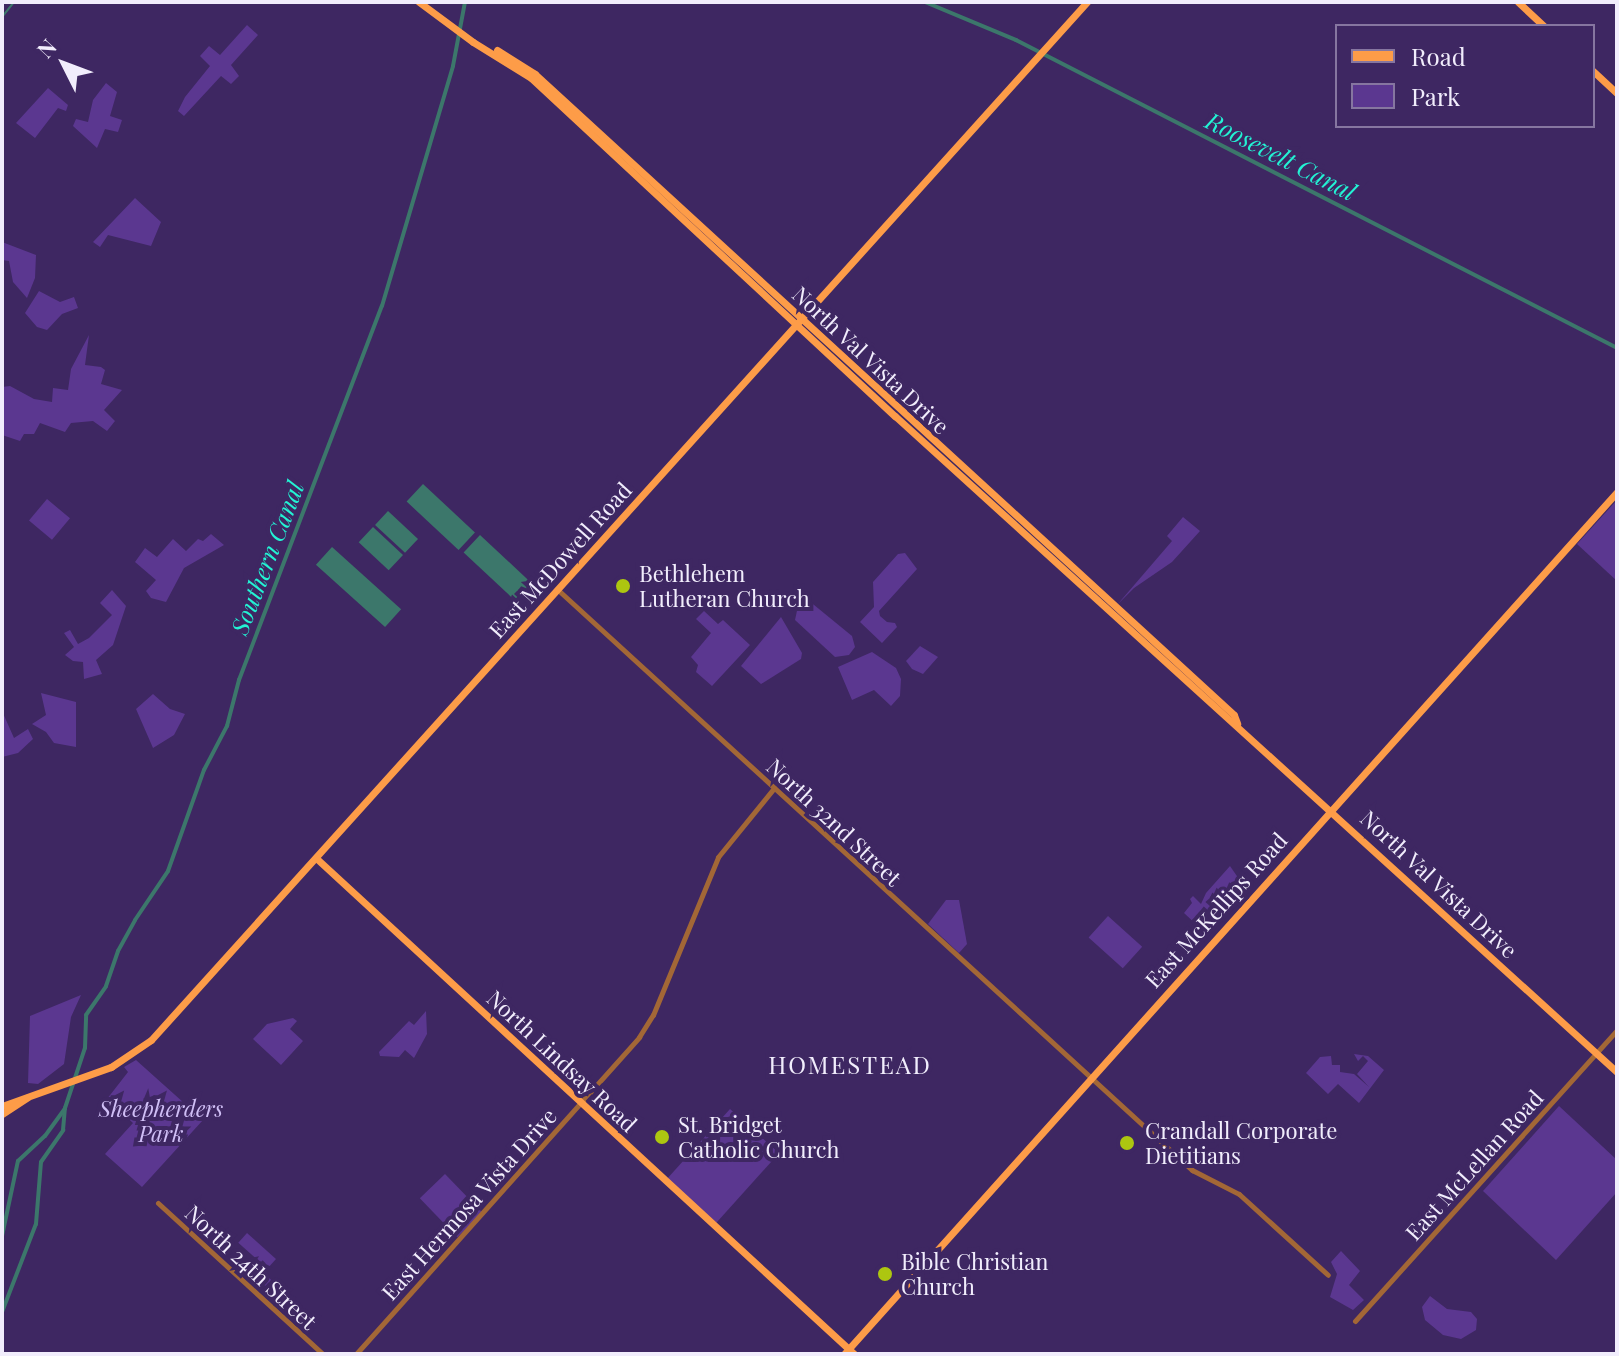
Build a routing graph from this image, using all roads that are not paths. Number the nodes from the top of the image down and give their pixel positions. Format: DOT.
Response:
graph roads {
  1 [pos="419,2"];
  2 [pos="1087,2"];
  3 [pos="1518,2"];
  4 [pos="1542,24"];
  5 [pos="1595,73"];
  6 [pos="1617,93"];
  7 [pos="798,322"];
  8 [pos="1617,492"];
  9 [pos="557,589"];
  10 [pos="774,788"];
  11 [pos="1331,808"];
  12 [pos="316,858"];
  13 [pos="1617,1030"];
  14 [pos="1596,1053"];
  15 [pos="1617,1072"];
  16 [pos="1090,1078"];
  17 [pos="27,1098"];
  18 [pos="581,1103"];
  19 [pos="2,1106"];
  20 [pos="2,1114"];
  21 [pos="158,1203"];
  22 [pos="1328,1275"];
  23 [pos="1355,1321"];
  24 [pos="849,1352"];
  25 [pos="323,1354"];
  26 [pos="356,1354"];
  1 -- 7 [label="main road, North Val Vista Drive"];
  2 -- 7 [label="main road, East McDowell Road"];
  3 -- 4 [label="main road"];
  5 -- 6 [label="main road"];
  7 -- 9 [label="main road, East McDowell Road"];
  7 -- 11 [label="main road, North Val Vista Drive"];
  8 -- 11 [label="main road, East McKellips Road"];
  9 -- 10 [label="street, North 32nd Street"];
  9 -- 12 [label="main road, East McDowell Road"];
  10 -- 16 [label="street, North 32nd Street"];
  10 -- 18 [label="street, East Hermosa Vista Drive"];
  11 -- 14 [label="main road, North Val Vista Drive"];
  11 -- 16 [label="main road, East McKellips Road"];
  12 -- 17 [label="main road, East McDowell Road"];
  12 -- 18 [label="main road, North Lindsay Road"];
  13 -- 14 [label="street, East McLellan Road"];
  14 -- 15 [label="main road, North Val Vista Drive"];
  14 -- 23 [label="street, East McLellan Road"];
  16 -- 22 [label="street, North 32nd Street"];
  16 -- 24 [label="main road, East McKellips Road"];
  17 -- 19 [label="main road, East McDowell Road"];
  17 -- 20 [label="main road, East McDowell Road"];
  18 -- 24 [label="main road, North Lindsay Road"];
  18 -- 26 [label="street, East Hermosa Vista Drive"];
  21 -- 25 [label="street, North 24th Street"];
}
